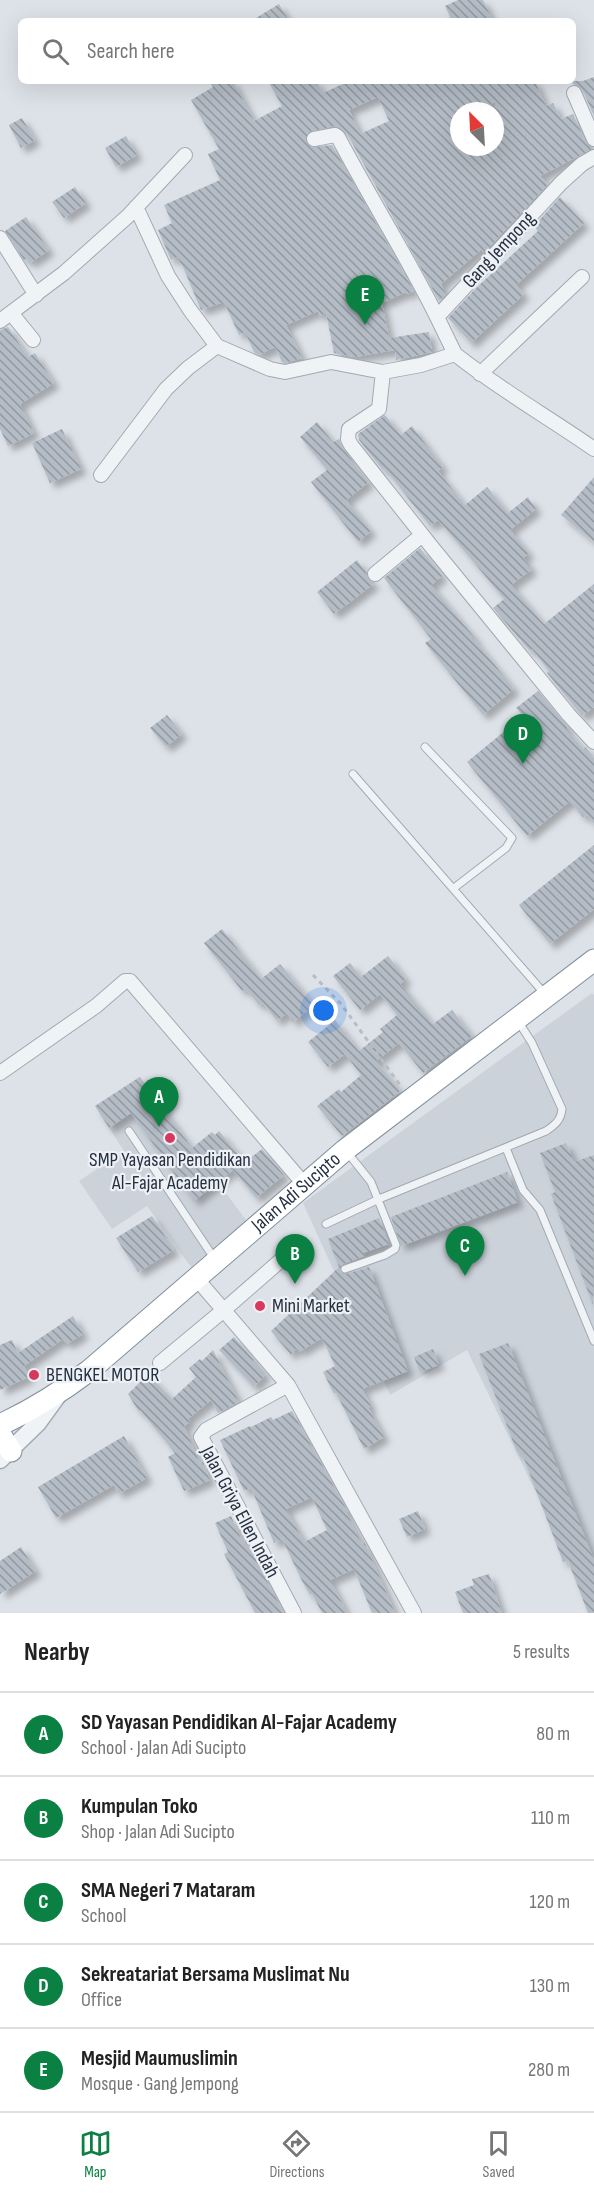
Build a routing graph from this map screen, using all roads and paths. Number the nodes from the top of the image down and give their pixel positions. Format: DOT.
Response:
graph roads {
  1 [pos="574,93"];
  2 [pos="594,139"];
  3 [pos="314,140"];
  4 [pos="185,155"];
  5 [pos="594,157"];
  6 [pos="136,207"];
  7 [pos="0,238"];
  8 [pos="582,277"];
  9 [pos="36,295"];
  10 [pos="6,317"];
  11 [pos="437,317"];
  12 [pos="33,340"];
  13 [pos="217,346"];
  14 [pos="455,354"];
  15 [pos="383,372"];
  16 [pos="480,374"];
  17 [pos="594,449"];
  18 [pos="101,475"];
  19 [pos="422,535"];
  20 [pos="375,574"];
  21 [pos="594,742"];
  22 [pos="425,747"];
  23 [pos="353,774"];
  24 [pos="454,888"];
  25 [pos="592,968"];
  26 [pos="313,975"];
  27 [pos="547,998"];
  28 [pos="521,1026"];
  29 [pos="0,1073"];
  30 [pos="410,1099"];
  31 [pos="129,1131"];
  32 [pos="506,1148"];
  33 [pos="352,1158"];
  34 [pos="304,1184"];
  35 [pos="379,1200"];
  36 [pos="326,1224"];
  37 [pos="296,1247"];
  38 [pos="216,1262"];
  39 [pos="345,1269"];
  40 [pos="212,1295"];
  41 [pos="594,1341"];
  42 [pos="160,1363"];
  43 [pos="288,1385"];
  44 [pos="59,1393"];
  45 [pos="0,1425"];
  46 [pos="4,1449"];
  47 [pos="294,1613"];
  48 [pos="414,1613"];
  1 -- 2 [label="street"];
  3 -- 11 [label="street"];
  4 -- 6 [label="street"];
  5 -- 11 [label="street, Gang Jempong"];
  6 -- 9 [label="street"];
  6 -- 13 [label="street"];
  7 -- 9 [label="street"];
  8 -- 16 [label="street"];
  9 -- 10 [label="street"];
  10 -- 12 [label="street"];
  11 -- 14 [label="street"];
  13 -- 15 [label="street"];
  13 -- 18 [label="street"];
  14 -- 15 [label="street"];
  14 -- 16 [label="street"];
  15 -- 19 [label="street"];
  16 -- 17 [label="street"];
  19 -- 20 [label="street"];
  19 -- 21 [label="street"];
  22 -- 24 [label="lane"];
  23 -- 24 [label="lane"];
  24 -- 27 [label="lane"];
  25 -- 27 [label="highway, Jalan Adi Sucipto"];
  26 -- 30 [label="path"];
  27 -- 28 [label="highway, Jalan Adi Sucipto"];
  28 -- 30 [label="highway, Jalan Adi Sucipto"];
  28 -- 32 [label="lane"];
  29 -- 34 [label="street"];
  30 -- 33 [label="highway, Jalan Adi Sucipto"];
  31 -- 38 [label="lane"];
  32 -- 35 [label="lane"];
  32 -- 41 [label="lane"];
  33 -- 34 [label="highway, Jalan Adi Sucipto"];
  33 -- 35 [label="lane"];
  34 -- 38 [label="highway, Jalan Adi Sucipto"];
  35 -- 36 [label="lane"];
  35 -- 39 [label="lane"];
  37 -- 40 [label="street"];
  38 -- 40 [label="highway, Jalan Adi Sucipto"];
  40 -- 42 [label="street"];
  40 -- 43 [label="street"];
  40 -- 44 [label="highway, Jalan Adi Sucipto"];
  43 -- 47 [label="street, Jalan Griya Ellen Indah"];
  43 -- 48 [label="street"];
  44 -- 45 [label="highway, Jalan Adi Sucipto"];
  44 -- 46 [label="street"];
}
